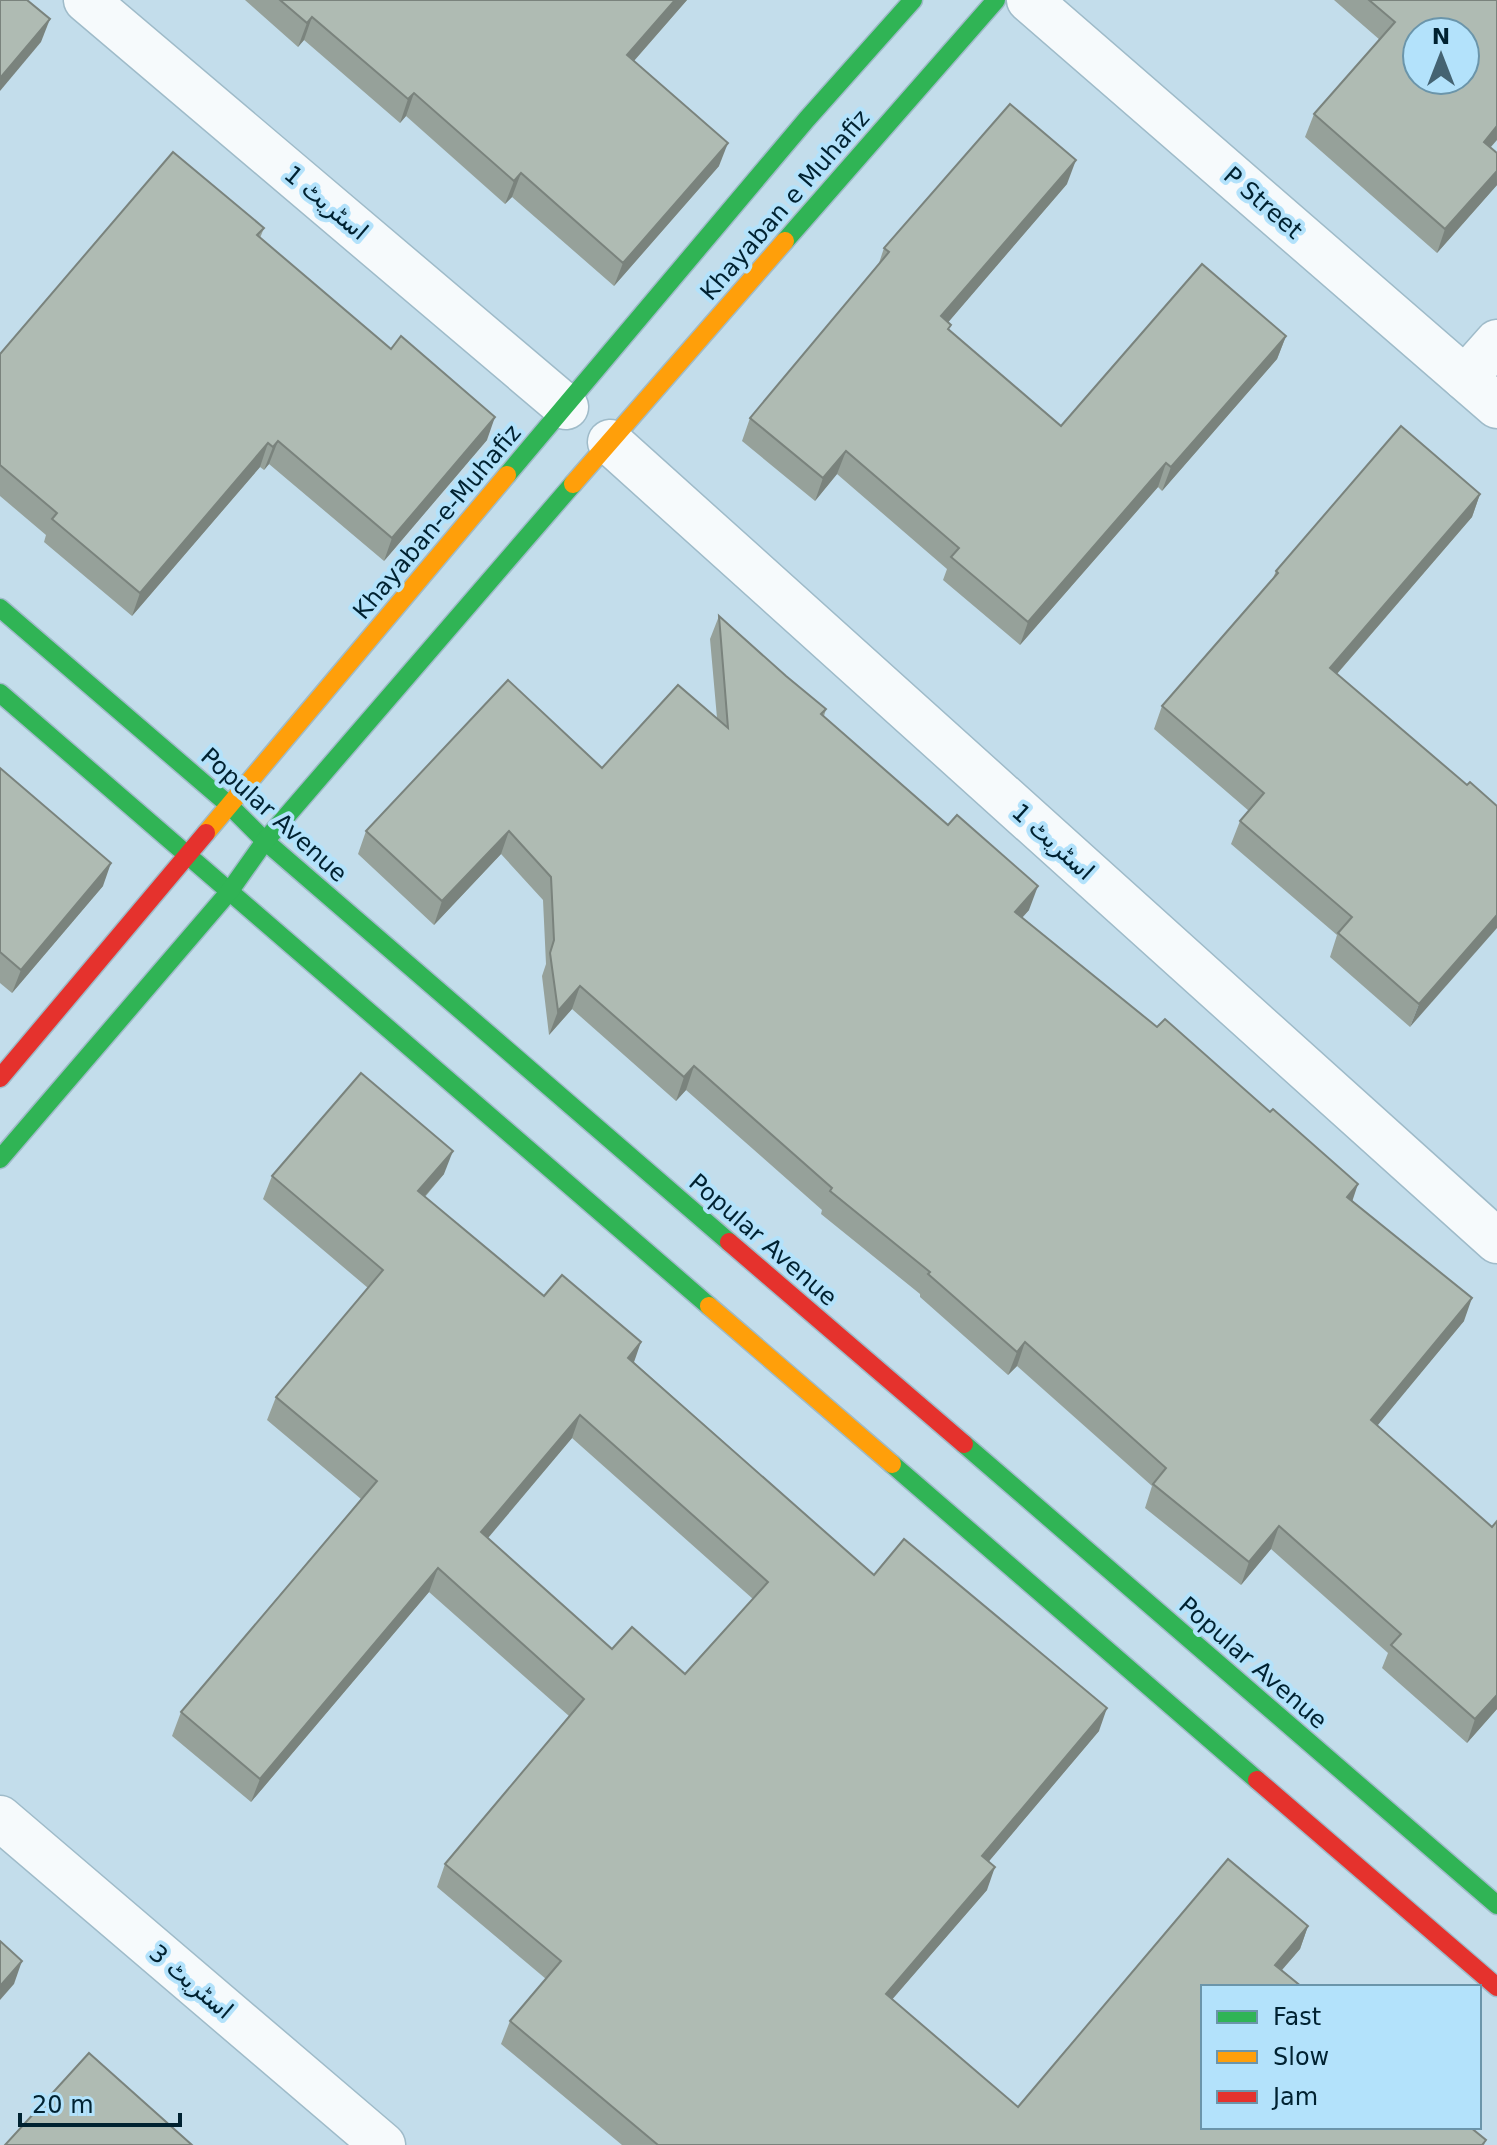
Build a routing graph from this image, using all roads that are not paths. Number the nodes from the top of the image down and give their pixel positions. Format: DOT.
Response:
graph roads {
  1 [pos="86,0"];
  2 [pos="913,0"];
  3 [pos="996,0"];
  4 [pos="1029,0"];
  5 [pos="1497,342"];
  6 [pos="1481,392"];
  7 [pos="566,407"];
  8 [pos="610,442"];
  9 [pos="0,608"];
  10 [pos="0,693"];
  11 [pos="229,805"];
  12 [pos="265,841"];
  13 [pos="187,856"];
  14 [pos="229,892"];
  15 [pos="0,1078"];
  16 [pos="0,1159"];
  17 [pos="1497,1241"];
  18 [pos="0,1818"];
  19 [pos="1497,1905"];
  20 [pos="1497,1987"];
  21 [pos="383,2145"];
  1 -- 7 [label="street, اسٹریٹ 1"];
  2 -- 7 [label="street, Khayaban-e-Muhafiz"];
  3 -- 8 [label="street, Khayaban e Muhafiz"];
  4 -- 6 [label="street, P Street"];
  5 -- 6 [label="street"];
  7 -- 11 [label="street, Khayaban-e-Muhafiz"];
  8 -- 12 [label="street"];
  8 -- 17 [label="street, اسٹریٹ 1"];
  9 -- 11 [label="street, Popular Avenue"];
  10 -- 13 [label="street"];
  11 -- 12 [label="street, Popular Avenue"];
  11 -- 13 [label="street, Khayaban-e-Muhafiz"];
  12 -- 14 [label="street"];
  12 -- 19 [label="street, Popular Avenue"];
  13 -- 14 [label="street"];
  13 -- 15 [label="street, Khayaban-e-Muhafiz"];
  14 -- 16 [label="street"];
  14 -- 20 [label="street"];
  18 -- 21 [label="street, اسٹریٹ 3"];
}
